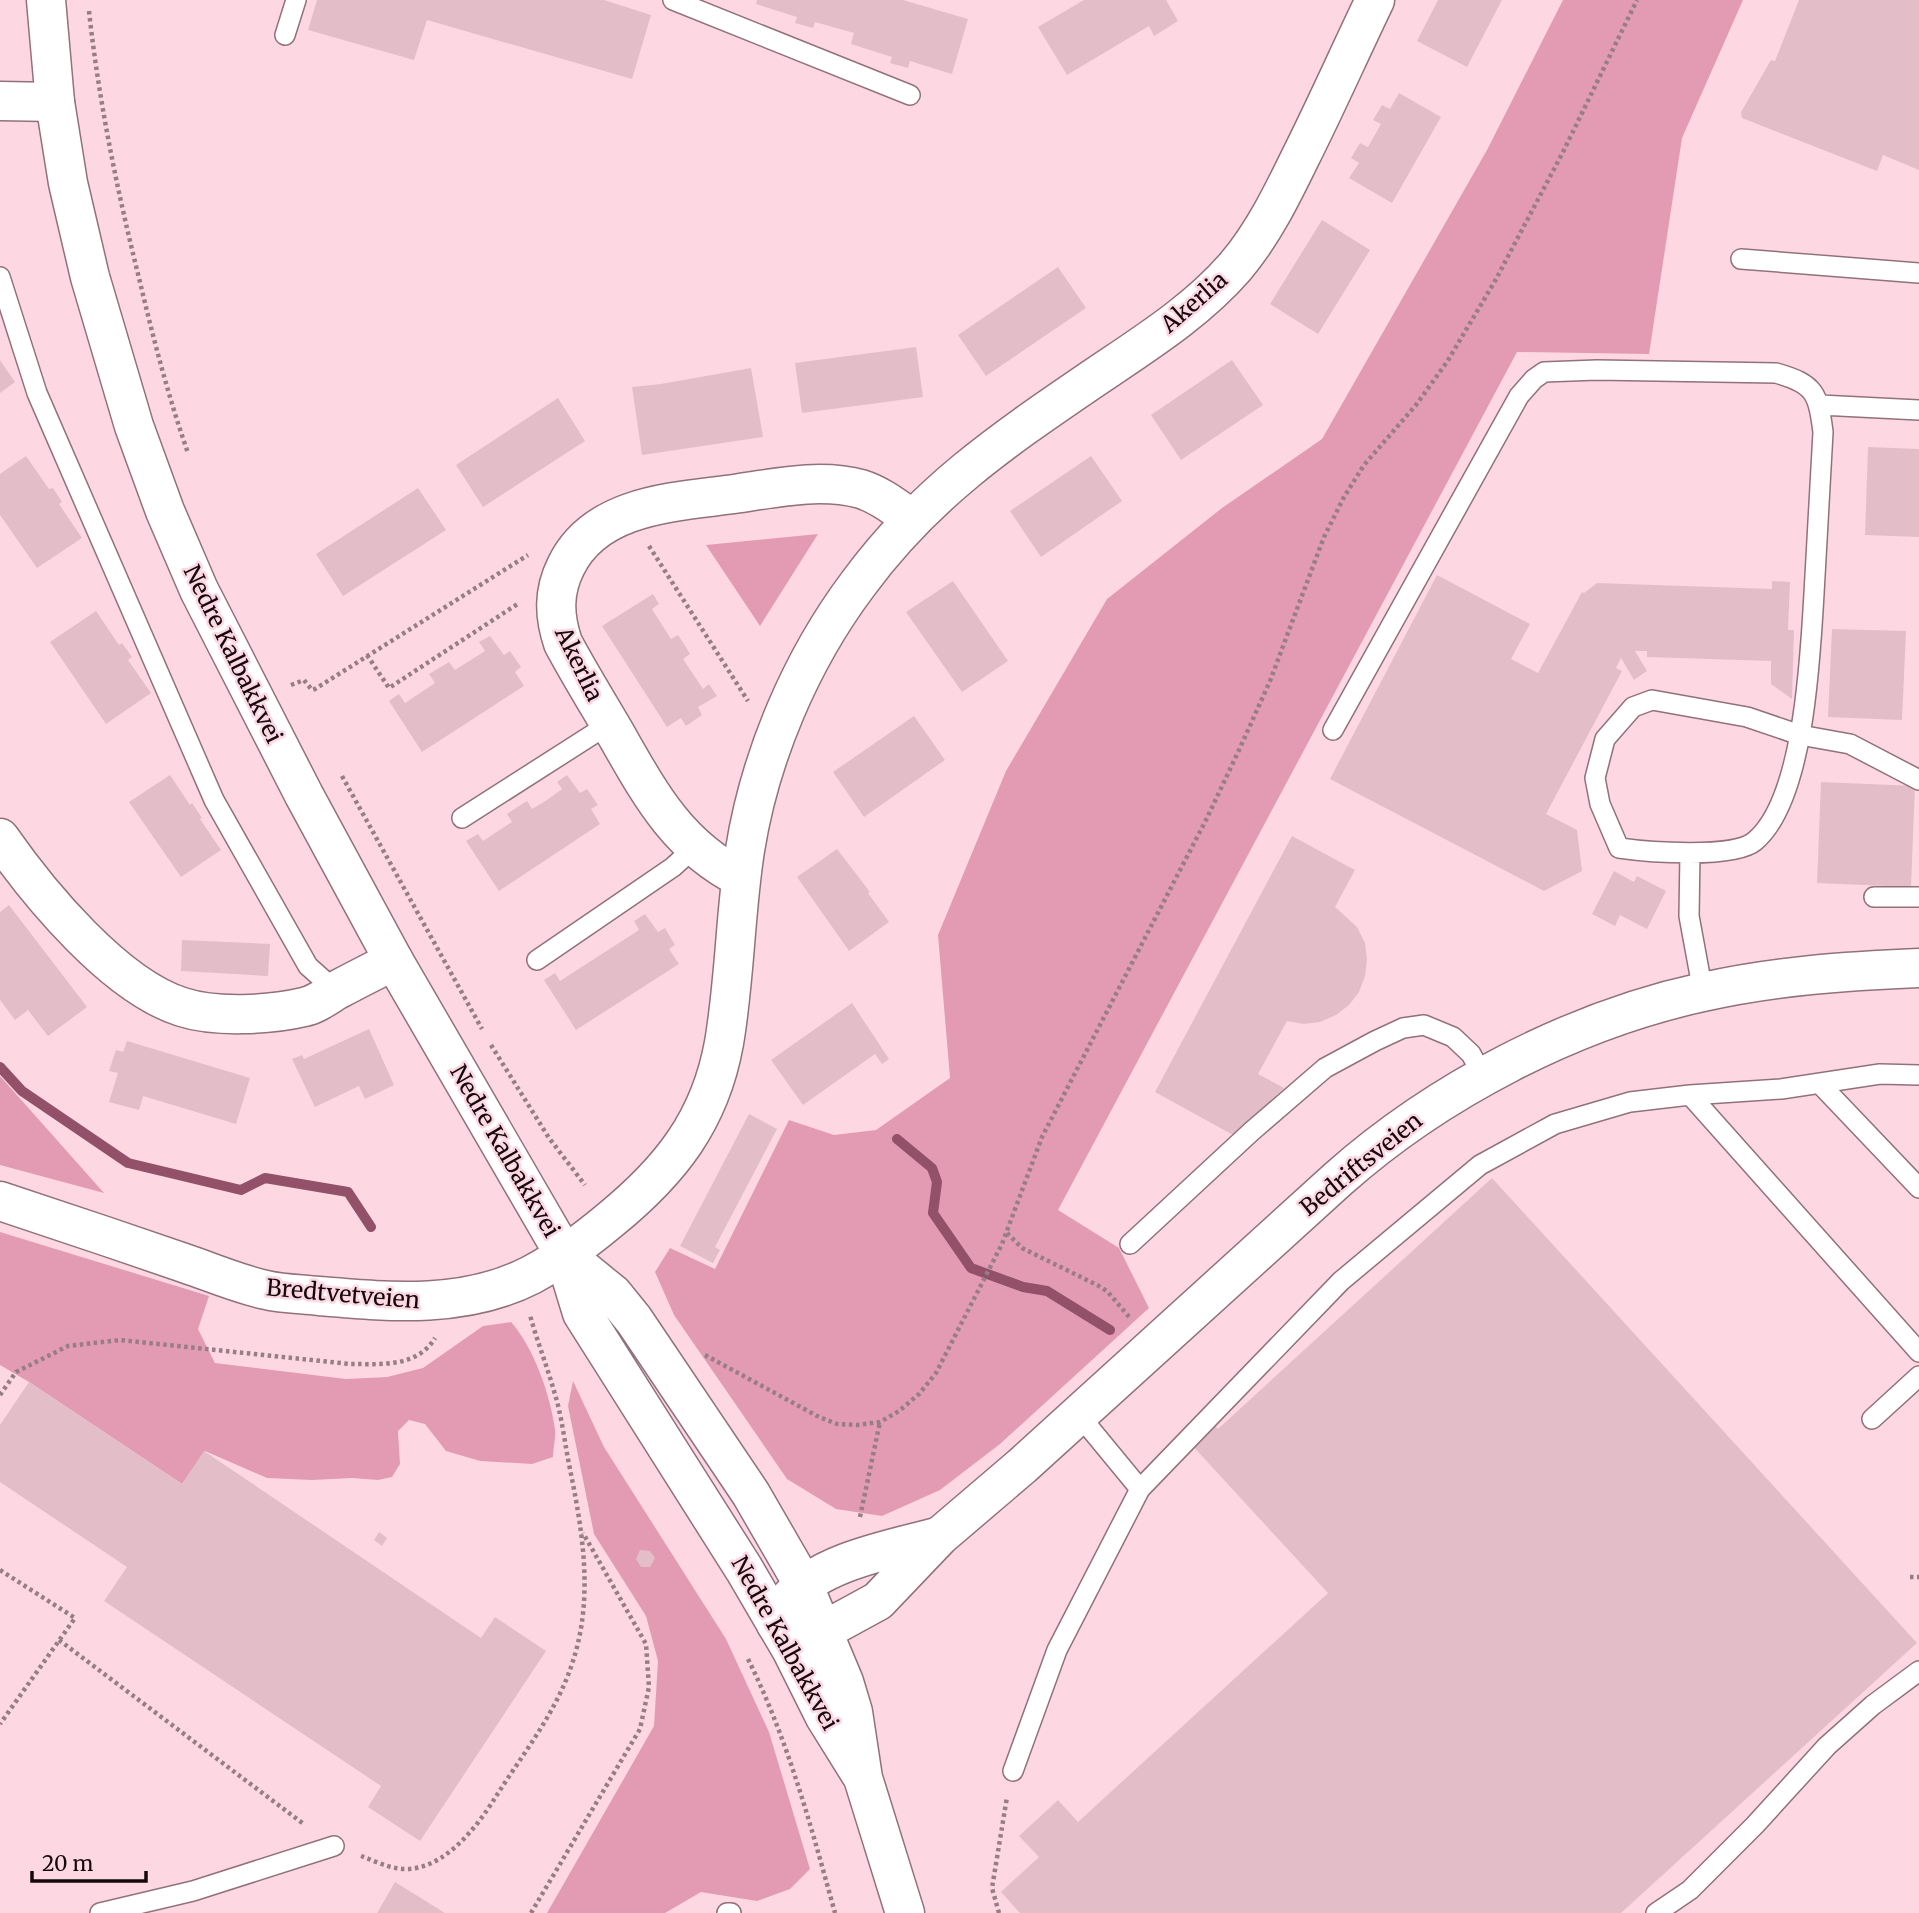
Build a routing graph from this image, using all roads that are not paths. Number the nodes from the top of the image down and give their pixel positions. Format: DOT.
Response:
graph roads {
  1 [pos="46,0"];
  2 [pos="296,0"];
  3 [pos="673,0"];
  4 [pos="1375,0"];
  5 [pos="285,35"];
  6 [pos="910,95"];
  7 [pos="0,101"];
  8 [pos="55,102"];
  9 [pos="1741,259"];
  10 [pos="1919,273"];
  11 [pos="0,277"];
  12 [pos="1820,405"];
  13 [pos="1919,410"];
  14 [pos="912,519"];
  15 [pos="610,724"];
  16 [pos="1333,730"];
  17 [pos="1800,735"];
  18 [pos="1919,780"];
  19 [pos="462,818"];
  20 [pos="0,838"];
  21 [pos="695,847"];
  22 [pos="1690,853"];
  23 [pos="741,878"];
  24 [pos="1874,897"];
  25 [pos="1919,897"];
  26 [pos="537,960"];
  27 [pos="394,961"];
  28 [pos="1919,968"];
  29 [pos="336,991"];
  30 [pos="1703,992"];
  31 [pos="1919,1075"];
  32 [pos="1484,1078"];
  33 [pos="1819,1084"];
  34 [pos="1690,1095"];
  35 [pos="1919,1188"];
  36 [pos="0,1201"];
  37 [pos="1130,1244"];
  38 [pos="564,1254"];
  39 [pos="1919,1352"];
  40 [pos="1919,1376"];
  41 [pos="1079,1415"];
  42 [pos="1872,1419"];
  43 [pos="1140,1489"];
  44 [pos="940,1536"];
  45 [pos="803,1584"];
  46 [pos="776,1624"];
  47 [pos="823,1631"];
  48 [pos="1919,1671"];
  49 [pos="1013,1771"];
  50 [pos="863,1778"];
  51 [pos="334,1846"];
  52 [pos="100,1913"];
  53 [pos="905,1913"];
  54 [pos="1656,1913"];
  1 -- 8 [label="street, Nedre Kalbakkvei"];
  2 -- 5 [label="lane"];
  3 -- 6 [label="lane"];
  4 -- 14 [label="street, Akerlia"];
  7 -- 8 [label="street"];
  8 -- 27 [label="street, Nedre Kalbakkvei"];
  9 -- 10 [label="lane"];
  11 -- 29 [label="lane"];
  12 -- 13 [label="lane"];
  12 -- 16 [label="lane"];
  12 -- 17 [label="lane"];
  14 -- 15 [label="street, Akerlia"];
  14 -- 23 [label="street, Akerlia"];
  15 -- 19 [label="lane"];
  15 -- 21 [label="street, Akerlia"];
  17 -- 18 [label="lane"];
  17 -- 22 [label="lane"];
  17 -- 22 [label="lane"];
  20 -- 29 [label="street"];
  21 -- 23 [label="street, Akerlia"];
  21 -- 26 [label="lane"];
  22 -- 30 [label="lane"];
  23 -- 38 [label="street, Akerlia"];
  24 -- 25 [label="lane"];
  27 -- 29 [label="street"];
  27 -- 38 [label="street, Nedre Kalbakkvei"];
  28 -- 30 [label="street, Bedriftsveien"];
  30 -- 32 [label="street, Bedriftsveien"];
  31 -- 33 [label="lane"];
  32 -- 37 [label="lane"];
  32 -- 41 [label="street, Bedriftsveien"];
  33 -- 34 [label="lane"];
  33 -- 35 [label="lane"];
  34 -- 39 [label="lane"];
  34 -- 43 [label="lane"];
  36 -- 38 [label="street, Bredtvetveien"];
  38 -- 45 [label="street, Nedre Kalbakkvei"];
  38 -- 46 [label="street, Nedre Kalbakkvei"];
  40 -- 42 [label="lane"];
  41 -- 43 [label="lane"];
  41 -- 44 [label="street, Bedriftsveien"];
  43 -- 49 [label="lane"];
  44 -- 45 [label="street, Bedriftsveien"];
  44 -- 47 [label="street, Bedriftsveien"];
  45 -- 46 [label="street, Bedriftsveien"];
  45 -- 47 [label="street, Nedre Kalbakkvei"];
  46 -- 47 [label="street"];
  46 -- 50 [label="street, Nedre Kalbakkvei"];
  47 -- 50 [label="street, Nedre Kalbakkvei"];
  48 -- 54 [label="lane"];
  50 -- 53 [label="street, Nedre Kalbakkvei"];
  51 -- 52 [label="lane"];
}
